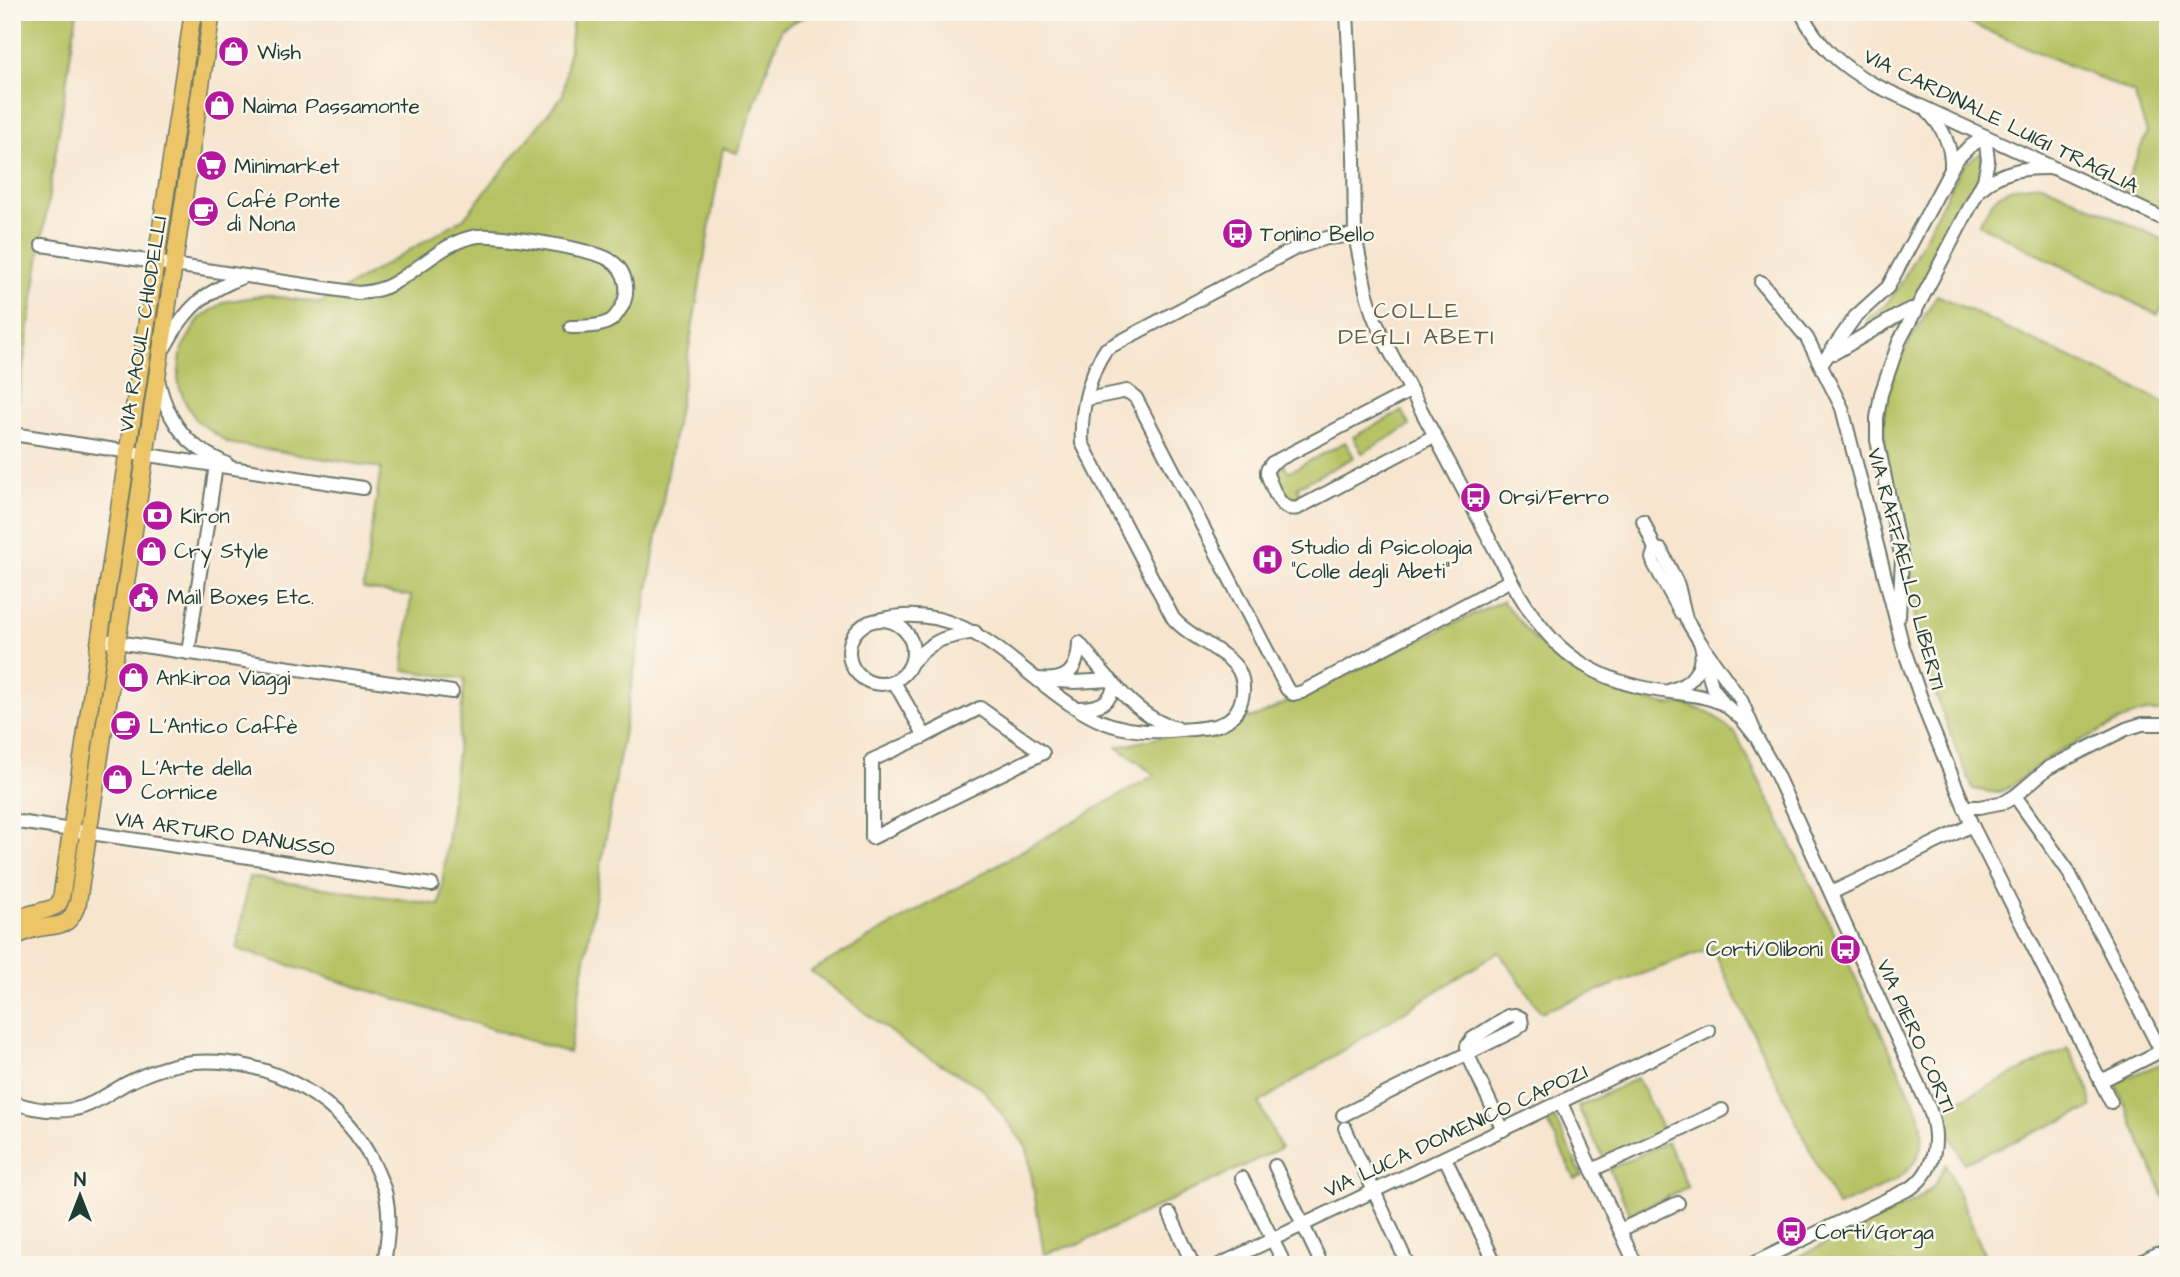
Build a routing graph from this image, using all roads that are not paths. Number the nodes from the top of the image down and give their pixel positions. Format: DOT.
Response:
graph roads {
  1 [pos="193,12"];
  2 [pos="212,12"];
  3 [pos="1347,12"];
  4 [pos="1801,12"];
  5 [pos="1924,108"];
  6 [pos="1985,136"];
  7 [pos="2053,168"];
  8 [pos="1951,169"];
  9 [pos="1979,190"];
  10 [pos="2168,221"];
  11 [pos="1355,235"];
  12 [pos="42,245"];
  13 [pos="157,262"];
  14 [pos="174,264"];
  15 [pos="246,275"];
  16 [pos="1761,282"];
  17 [pos="1916,312"];
  18 [pos="571,327"];
  19 [pos="160,356"];
  20 [pos="1821,365"];
  21 [pos="157,374"];
  22 [pos="1410,391"];
  23 [pos="1087,399"];
  24 [pos="19,435"];
  25 [pos="1434,436"];
  26 [pos="136,453"];
  27 [pos="216,465"];
  28 [pos="233,468"];
  29 [pos="363,488"];
  30 [pos="1643,521"];
  31 [pos="1511,580"];
  32 [pos="878,620"];
  33 [pos="1898,628"];
  34 [pos="975,632"];
  35 [pos="100,640"];
  36 [pos="1700,642"];
  37 [pos="117,643"];
  38 [pos="188,653"];
  39 [pos="912,662"];
  40 [pos="1037,679"];
  41 [pos="1052,680"];
  42 [pos="894,682"];
  43 [pos="1113,682"];
  44 [pos="452,692"];
  45 [pos="1666,692"];
  46 [pos="1724,704"];
  47 [pos="1078,708"];
  48 [pos="2168,724"];
  49 [pos="1187,729"];
  50 [pos="925,736"];
  51 [pos="1756,737"];
  52 [pos="2015,796"];
  53 [pos="1964,807"];
  54 [pos="12,821"];
  55 [pos="1972,825"];
  56 [pos="80,832"];
  57 [pos="432,884"];
  58 [pos="1831,893"];
  59 [pos="12,920"];
  60 [pos="12,938"];
  61 [pos="1709,1031"];
  62 [pos="2165,1049"];
  63 [pos="2101,1081"];
  64 [pos="12,1102"];
  65 [pos="2110,1102"];
  66 [pos="1561,1103"];
  67 [pos="1721,1110"];
  68 [pos="1343,1115"];
  69 [pos="1345,1128"];
  70 [pos="1503,1130"];
  71 [pos="1445,1158"];
  72 [pos="1275,1166"];
  73 [pos="1592,1170"];
  74 [pos="1242,1178"];
  75 [pos="1374,1192"];
  76 [pos="1678,1203"];
  77 [pos="1170,1214"];
  78 [pos="1303,1225"];
  79 [pos="1620,1230"];
  80 [pos="1272,1240"];
  81 [pos="2156,1254"];
  82 [pos="384,1265"];
  83 [pos="1193,1265"];
  84 [pos="1219,1265"];
  85 [pos="1285,1265"];
  86 [pos="1322,1265"];
  87 [pos="1408,1265"];
  88 [pos="1496,1265"];
  89 [pos="1636,1265"];
  90 [pos="1750,1265"];
  91 [pos="2135,1265"];
  1 -- 13 [label="main road, VIA RAOUL CHIODELLI"];
  2 -- 14 [label="main road, VIA RAOUL CHIODELLI"];
  3 -- 11 [label="street"];
  4 -- 5 [label="street, VIA CARDINALE LUIGI TRAGLIA"];
  5 -- 6 [label="street, VIA CARDINALE LUIGI TRAGLIA"];
  5 -- 8 [label="street"];
  6 -- 7 [label="street, VIA CARDINALE LUIGI TRAGLIA"];
  6 -- 8 [label="street"];
  6 -- 9 [label="street"];
  7 -- 9 [label="street"];
  7 -- 10 [label="street, VIA CARDINALE LUIGI TRAGLIA"];
  8 -- 20 [label="street"];
  9 -- 17 [label="street"];
  11 -- 22 [label="street"];
  11 -- 23 [label="street"];
  12 -- 13 [label="street"];
  13 -- 14 [label="street"];
  13 -- 26 [label="main road, VIA RAOUL CHIODELLI"];
  14 -- 15 [label="street"];
  14 -- 19 [label="main road, VIA RAOUL CHIODELLI"];
  15 -- 18 [label="street"];
  15 -- 19 [label="street"];
  16 -- 20 [label="street, VIA RAFFAELLO LIBERTI"];
  17 -- 20 [label="street"];
  17 -- 33 [label="street"];
  19 -- 21 [label="main road, VIA RAOUL CHIODELLI"];
  20 -- 33 [label="street, VIA RAFFAELLO LIBERTI"];
  21 -- 26 [label="main road, VIA RAOUL CHIODELLI"];
  21 -- 28 [label="street"];
  22 -- 25 [label="street"];
  22 -- 25 [label="street"];
  23 -- 31 [label="street"];
  23 -- 49 [label="street"];
  24 -- 26 [label="street"];
  25 -- 31 [label="street"];
  26 -- 27 [label="street"];
  26 -- 35 [label="main road, VIA RAOUL CHIODELLI"];
  26 -- 37 [label="main road, VIA RAOUL CHIODELLI"];
  27 -- 28 [label="street"];
  27 -- 38 [label="street"];
  28 -- 29 [label="street"];
  30 -- 36 [label="street, VIA PIERO CORTI"];
  31 -- 45 [label="street"];
  32 -- 34 [label="street"];
  32 -- 39 [label="street"];
  32 -- 42 [label="street"];
  33 -- 53 [label="street, VIA RAFFAELLO LIBERTI"];
  34 -- 39 [label="street"];
  34 -- 40 [label="street"];
  35 -- 37 [label="street"];
  35 -- 56 [label="main road, VIA RAOUL CHIODELLI"];
  36 -- 45 [label="street"];
  36 -- 46 [label="street, VIA PIERO CORTI"];
  36 -- 51 [label="street, VIA PIERO CORTI"];
  37 -- 38 [label="street"];
  37 -- 56 [label="main road, VIA RAOUL CHIODELLI"];
  38 -- 44 [label="street"];
  39 -- 42 [label="street"];
  40 -- 41 [label="street"];
  40 -- 47 [label="street"];
  41 -- 43 [label="street"];
  41 -- 43 [label="street"];
  42 -- 50 [label="street"];
  43 -- 47 [label="street"];
  43 -- 49 [label="street"];
  45 -- 46 [label="street"];
  46 -- 51 [label="street, VIA PIERO CORTI"];
  47 -- 49 [label="street"];
  48 -- 52 [label="street"];
  50 -- 50 [label="street"];
  51 -- 58 [label="street, VIA PIERO CORTI"];
  52 -- 53 [label="street"];
  52 -- 62 [label="street"];
  53 -- 55 [label="street, VIA RAFFAELLO LIBERTI"];
  54 -- 56 [label="street, VIA ARTURO DANUSSO"];
  55 -- 58 [label="street"];
  55 -- 63 [label="street, VIA RAFFAELLO LIBERTI"];
  56 -- 57 [label="street, VIA ARTURO DANUSSO"];
  56 -- 59 [label="main road, VIA RAOUL CHIODELLI"];
  56 -- 60 [label="main road, VIA RAOUL CHIODELLI"];
  58 -- 90 [label="street, VIA PIERO CORTI"];
  61 -- 66 [label="street, VIA LUCA DOMENICO CAPOZI"];
  62 -- 63 [label="street"];
  63 -- 65 [label="street, VIA RAFFAELLO LIBERTI"];
  64 -- 82 [label="street"];
  66 -- 70 [label="street, VIA LUCA DOMENICO CAPOZI"];
  66 -- 73 [label="street"];
  67 -- 73 [label="street"];
  68 -- 70 [label="street"];
  69 -- 75 [label="street"];
  70 -- 71 [label="street, VIA LUCA DOMENICO CAPOZI"];
  71 -- 75 [label="street, VIA LUCA DOMENICO CAPOZI"];
  71 -- 88 [label="street"];
  72 -- 78 [label="street"];
  73 -- 79 [label="street"];
  74 -- 80 [label="street"];
  75 -- 78 [label="street, VIA LUCA DOMENICO CAPOZI"];
  75 -- 87 [label="street"];
  76 -- 79 [label="street"];
  77 -- 83 [label="street"];
  78 -- 80 [label="street, VIA LUCA DOMENICO CAPOZI"];
  78 -- 86 [label="street"];
  79 -- 89 [label="street"];
  80 -- 84 [label="street, VIA LUCA DOMENICO CAPOZI"];
  80 -- 85 [label="street"];
  81 -- 91 [label="street"];
}
